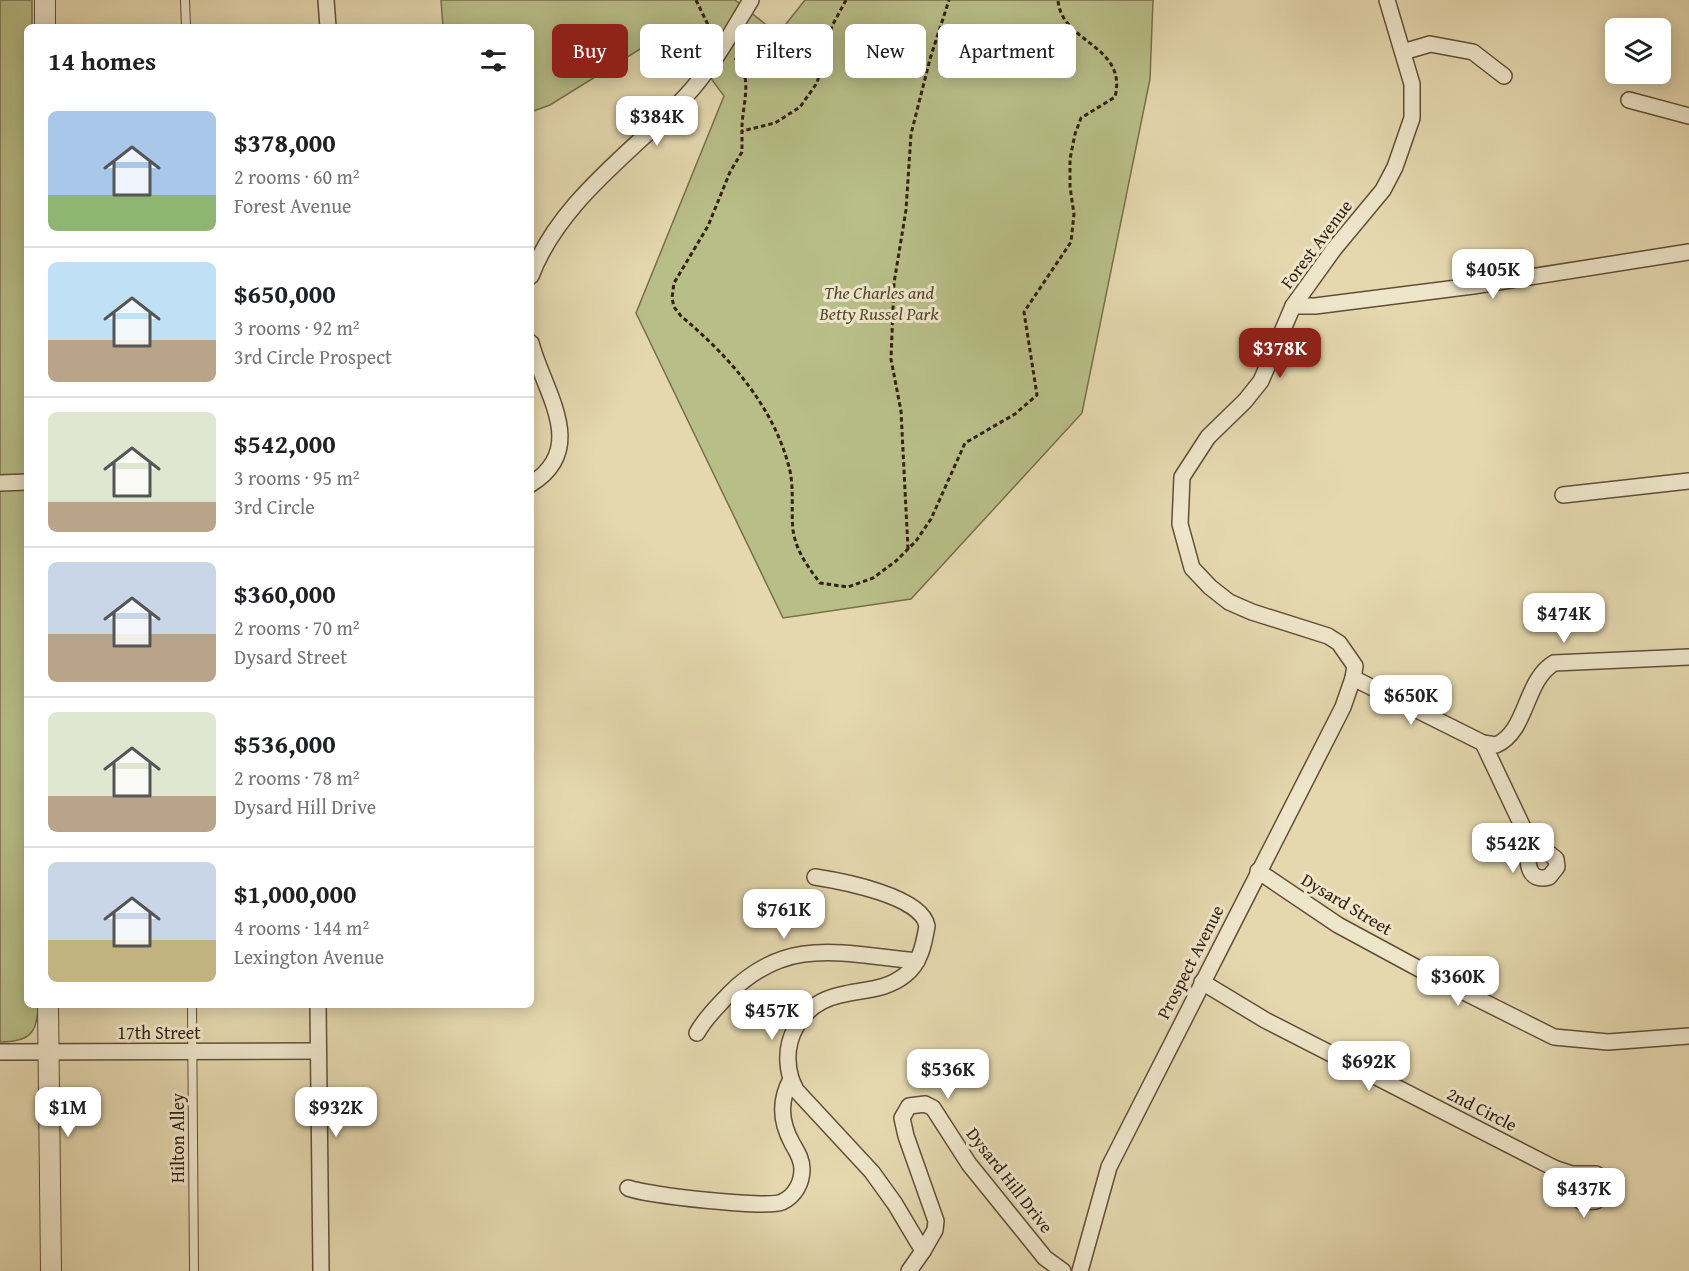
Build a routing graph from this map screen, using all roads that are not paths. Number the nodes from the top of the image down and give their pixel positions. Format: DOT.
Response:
graph roads {
  1 [pos="45,0"];
  2 [pos="185,0"];
  3 [pos="326,0"];
  4 [pos="751,0"];
  5 [pos="1387,0"];
  6 [pos="45,24"];
  7 [pos="186,24"];
  8 [pos="328,24"];
  9 [pos="1403,52"];
  10 [pos="1504,76"];
  11 [pos="1629,100"];
  12 [pos="1689,116"];
  13 [pos="1689,252"];
  14 [pos="534,270"];
  15 [pos="1293,306"];
  16 [pos="534,354"];
  17 [pos="1689,481"];
  18 [pos="24,482"];
  19 [pos="534,482"];
  20 [pos="0,483"];
  21 [pos="1563,495"];
  22 [pos="1689,657"];
  23 [pos="1353,678"];
  24 [pos="1483,743"];
  25 [pos="1527,836"];
  26 [pos="1258,871"];
  27 [pos="815,877"];
  28 [pos="917,961"];
  29 [pos="1202,982"];
  30 [pos="48,1008"];
  31 [pos="192,1008"];
  32 [pos="318,1008"];
  33 [pos="697,1033"];
  34 [pos="1689,1036"];
  35 [pos="48,1051"];
  36 [pos="318,1051"];
  37 [pos="0,1052"];
  38 [pos="193,1052"];
  39 [pos="791,1079"];
  40 [pos="1554,1168"];
  41 [pos="628,1188"];
  42 [pos="923,1251"];
  43 [pos="51,1271"];
  44 [pos="194,1271"];
  45 [pos="321,1271"];
  46 [pos="909,1271"];
  47 [pos="1063,1271"];
  48 [pos="1080,1271"];
  1 -- 6 [label="street"];
  2 -- 7 [label="lane"];
  3 -- 8 [label="street"];
  4 -- 14 [label="street"];
  5 -- 9 [label="street, Forest Avenue"];
  9 -- 10 [label="street"];
  9 -- 15 [label="street, Forest Avenue"];
  11 -- 12 [label="street"];
  13 -- 15 [label="street"];
  15 -- 23 [label="street, Forest Avenue"];
  16 -- 19 [label="street"];
  17 -- 21 [label="street"];
  18 -- 20 [label="street"];
  22 -- 24 [label="street"];
  23 -- 24 [label="street"];
  23 -- 26 [label="street, Prospect Avenue"];
  24 -- 25 [label="street"];
  26 -- 29 [label="street, Prospect Avenue"];
  26 -- 34 [label="street, Dysard Street"];
  27 -- 28 [label="street"];
  28 -- 33 [label="street"];
  28 -- 39 [label="street"];
  29 -- 40 [label="street, 2nd Circle"];
  29 -- 48 [label="street, Prospect Avenue"];
  30 -- 35 [label="street"];
  31 -- 38 [label="lane, Hilton Alley"];
  32 -- 36 [label="street"];
  35 -- 37 [label="street, 17th Street"];
  35 -- 38 [label="street, 17th Street"];
  35 -- 43 [label="street"];
  36 -- 38 [label="street, 17th Street"];
  36 -- 45 [label="street"];
  38 -- 44 [label="lane, Hilton Alley"];
  39 -- 41 [label="street"];
  39 -- 42 [label="street"];
  42 -- 46 [label="street, Dysard Hill Drive"];
  42 -- 47 [label="street, Dysard Hill Drive"];
}
